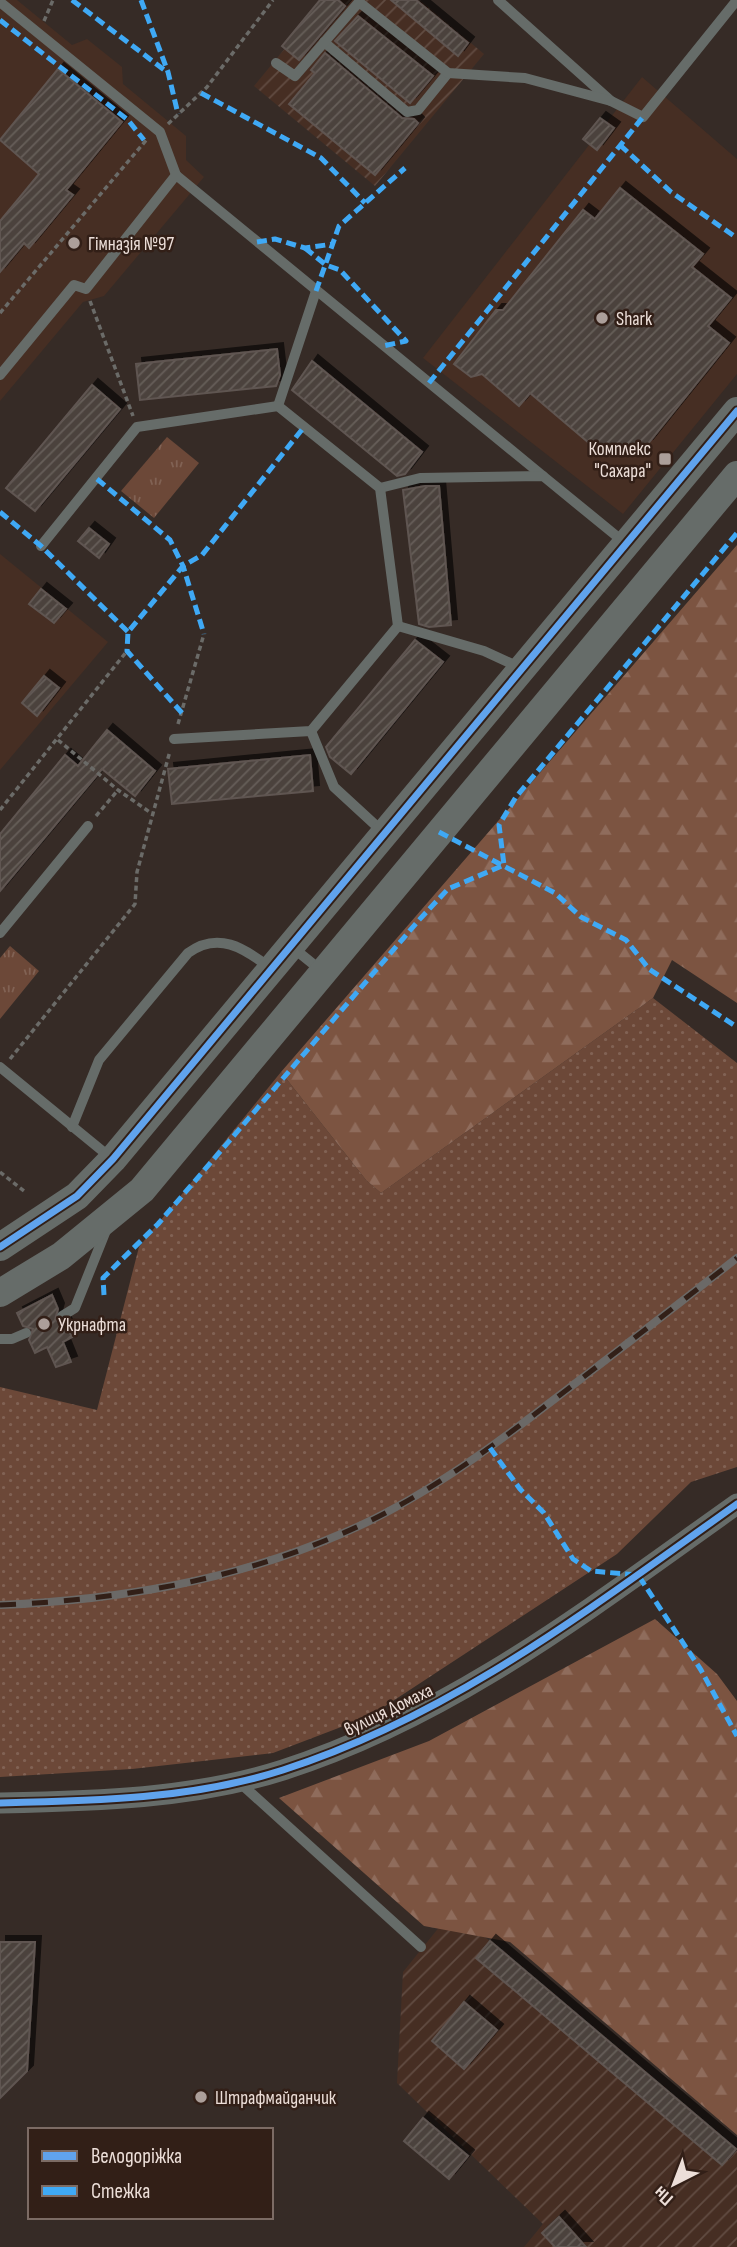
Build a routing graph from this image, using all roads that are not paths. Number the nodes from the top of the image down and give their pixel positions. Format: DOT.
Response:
graph roads {
  1 [pos="737,1"];
  2 [pos="0,2"];
  3 [pos="503,2"];
  4 [pos="324,42"];
  5 [pos="276,63"];
  6 [pos="448,74"];
  7 [pos="611,101"];
  8 [pos="176,174"];
  9 [pos="316,291"];
  10 [pos="0,375"];
  11 [pos="278,406"];
  12 [pos="737,411"];
  13 [pos="737,475"];
  14 [pos="543,476"];
  15 [pos="380,488"];
  16 [pos="627,544"];
  17 [pos="41,546"];
  18 [pos="398,626"];
  19 [pos="524,669"];
  20 [pos="311,731"];
  21 [pos="174,739"];
  22 [pos="88,826"];
  23 [pos="387,834"];
  24 [pos="0,933"];
  25 [pos="292,947"];
  26 [pos="272,969"];
  27 [pos="323,972"];
  28 [pos="1,1068"];
  29 [pos="72,1127"];
  30 [pos="113,1159"];
  31 [pos="111,1219"];
  32 [pos="7,1239"];
  33 [pos="0,1293"];
  34 [pos="62,1316"];
  35 [pos="26,1333"];
  36 [pos="0,1339"];
  37 [pos="737,1504"];
  38 [pos="237,1780"];
  39 [pos="0,1803"];
  40 [pos="421,1947"];
  1 -- 7 [label="lane"];
  2 -- 8 [label="lane"];
  3 -- 7 [label="lane"];
  4 -- 5 [label="lane"];
  4 -- 6 [label="lane"];
  4 -- 6 [label="lane"];
  6 -- 7 [label="lane"];
  8 -- 9 [label="lane"];
  8 -- 10 [label="lane"];
  9 -- 11 [label="lane"];
  9 -- 14 [label="lane"];
  11 -- 15 [label="lane"];
  11 -- 17 [label="lane"];
  12 -- 16 [label="street"];
  13 -- 27 [label="street"];
  14 -- 15 [label="lane"];
  14 -- 16 [label="lane"];
  15 -- 18 [label="lane"];
  16 -- 19 [label="street"];
  18 -- 19 [label="lane"];
  18 -- 20 [label="lane"];
  19 -- 23 [label="street"];
  20 -- 21 [label="lane"];
  20 -- 23 [label="lane"];
  22 -- 24 [label="lane"];
  23 -- 25 [label="street"];
  25 -- 26 [label="street"];
  25 -- 27 [label="lane"];
  26 -- 29 [label="lane"];
  26 -- 30 [label="street"];
  27 -- 31 [label="street"];
  28 -- 29 [label="lane"];
  29 -- 30 [label="lane"];
  30 -- 32 [label="street"];
  31 -- 33 [label="street"];
  31 -- 34 [label="lane"];
  35 -- 36 [label="lane"];
  37 -- 38 [label="street, вулиця Домаха"];
  38 -- 39 [label="street, вулиця Домаха"];
  38 -- 40 [label="lane"];
}
